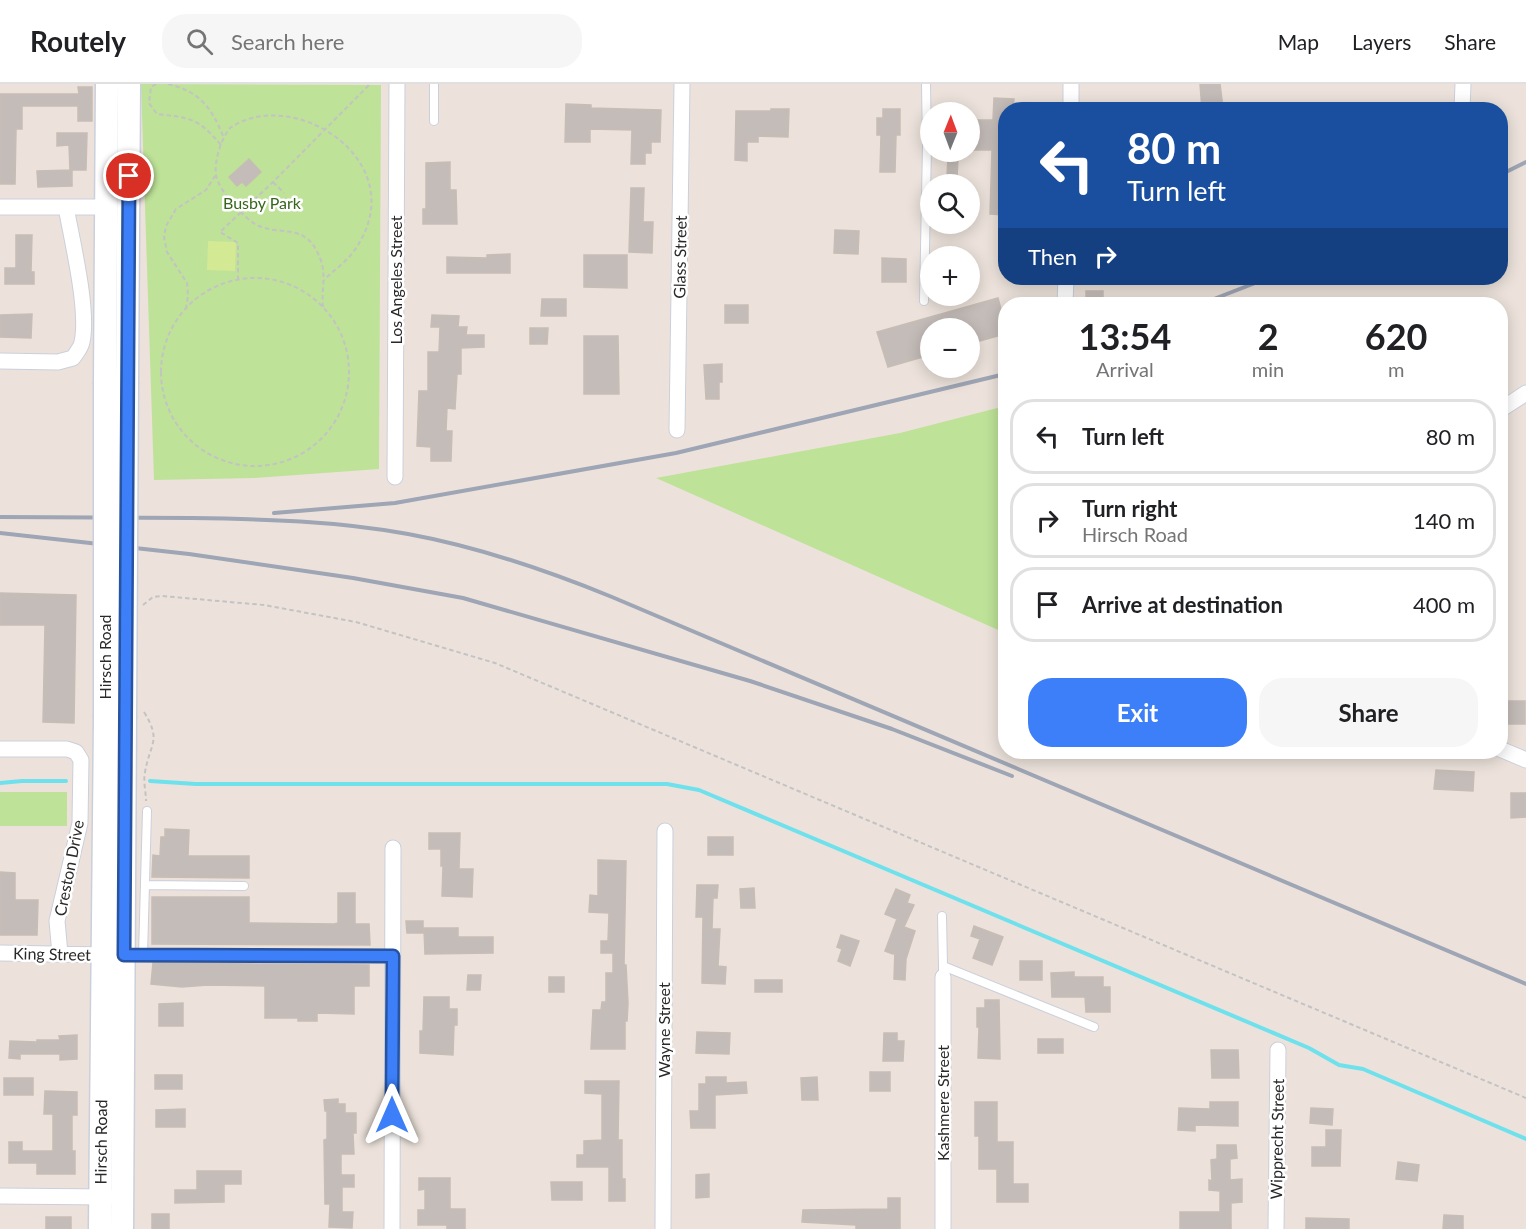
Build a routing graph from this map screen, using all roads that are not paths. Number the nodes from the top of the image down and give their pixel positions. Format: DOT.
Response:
graph roads {
  1 [pos="107,84"];
  2 [pos="129,84"];
  3 [pos="397,84"];
  4 [pos="434,84"];
  5 [pos="682,84"];
  6 [pos="926,84"];
  7 [pos="1071,84"];
  8 [pos="1463,84"];
  9 [pos="1071,102"];
  10 [pos="1462,102"];
  11 [pos="434,121"];
  12 [pos="0,207"];
  13 [pos="66,207"];
  14 [pos="106,207"];
  15 [pos="925,246"];
  16 [pos="0,361"];
  17 [pos="116,382"];
  18 [pos="1526,393"];
  19 [pos="1508,405"];
  20 [pos="677,430"];
  21 [pos="395,477"];
  22 [pos="0,749"];
  23 [pos="1508,752"];
  24 [pos="1526,760"];
  25 [pos="147,810"];
  26 [pos="665,831"];
  27 [pos="393,848"];
  28 [pos="145,885"];
  29 [pos="244,886"];
  30 [pos="942,916"];
  31 [pos="0,953"];
  32 [pos="60,954"];
  33 [pos="124,955"];
  34 [pos="393,956"];
  35 [pos="943,971"];
  36 [pos="1094,1027"];
  37 [pos="1278,1050"];
  38 [pos="0,1196"];
  39 [pos="111,1197"];
  40 [pos="100,1229"];
  41 [pos="122,1229"];
  42 [pos="392,1229"];
  43 [pos="663,1229"];
  44 [pos="943,1229"];
  45 [pos="1276,1229"];
  1 -- 14 [label="main road, Hirsch Road"];
  2 -- 17 [label="main road, Hirsch Road"];
  3 -- 21 [label="street, Los Angeles Street"];
  4 -- 11 [label="lane"];
  5 -- 20 [label="street, Glass Street"];
  6 -- 15 [label="lane"];
  7 -- 9 [label="street"];
  8 -- 10 [label="street"];
  12 -- 13 [label="street"];
  13 -- 14 [label="street"];
  13 -- 16 [label="street"];
  14 -- 17 [label="main road, Hirsch Road"];
  17 -- 33 [label="main road, Hirsch Road, bridge"];
  18 -- 19 [label="street"];
  22 -- 32 [label="street, Creston Drive"];
  23 -- 24 [label="street"];
  25 -- 28 [label="lane"];
  26 -- 43 [label="street, Wayne Street"];
  27 -- 34 [label="street"];
  28 -- 29 [label="lane"];
  28 -- 33 [label="lane"];
  30 -- 35 [label="lane"];
  31 -- 32 [label="street, King Street"];
  32 -- 33 [label="street, King Street"];
  33 -- 34 [label="lane"];
  33 -- 39 [label="main road, Hirsch Road"];
  34 -- 42 [label="street"];
  35 -- 36 [label="lane"];
  35 -- 44 [label="street, Kashmere Street"];
  37 -- 45 [label="street, Wipprecht Street"];
  38 -- 39 [label="street"];
  39 -- 40 [label="main road, Hirsch Road"];
  39 -- 41 [label="main road, Hirsch Road"];
}
